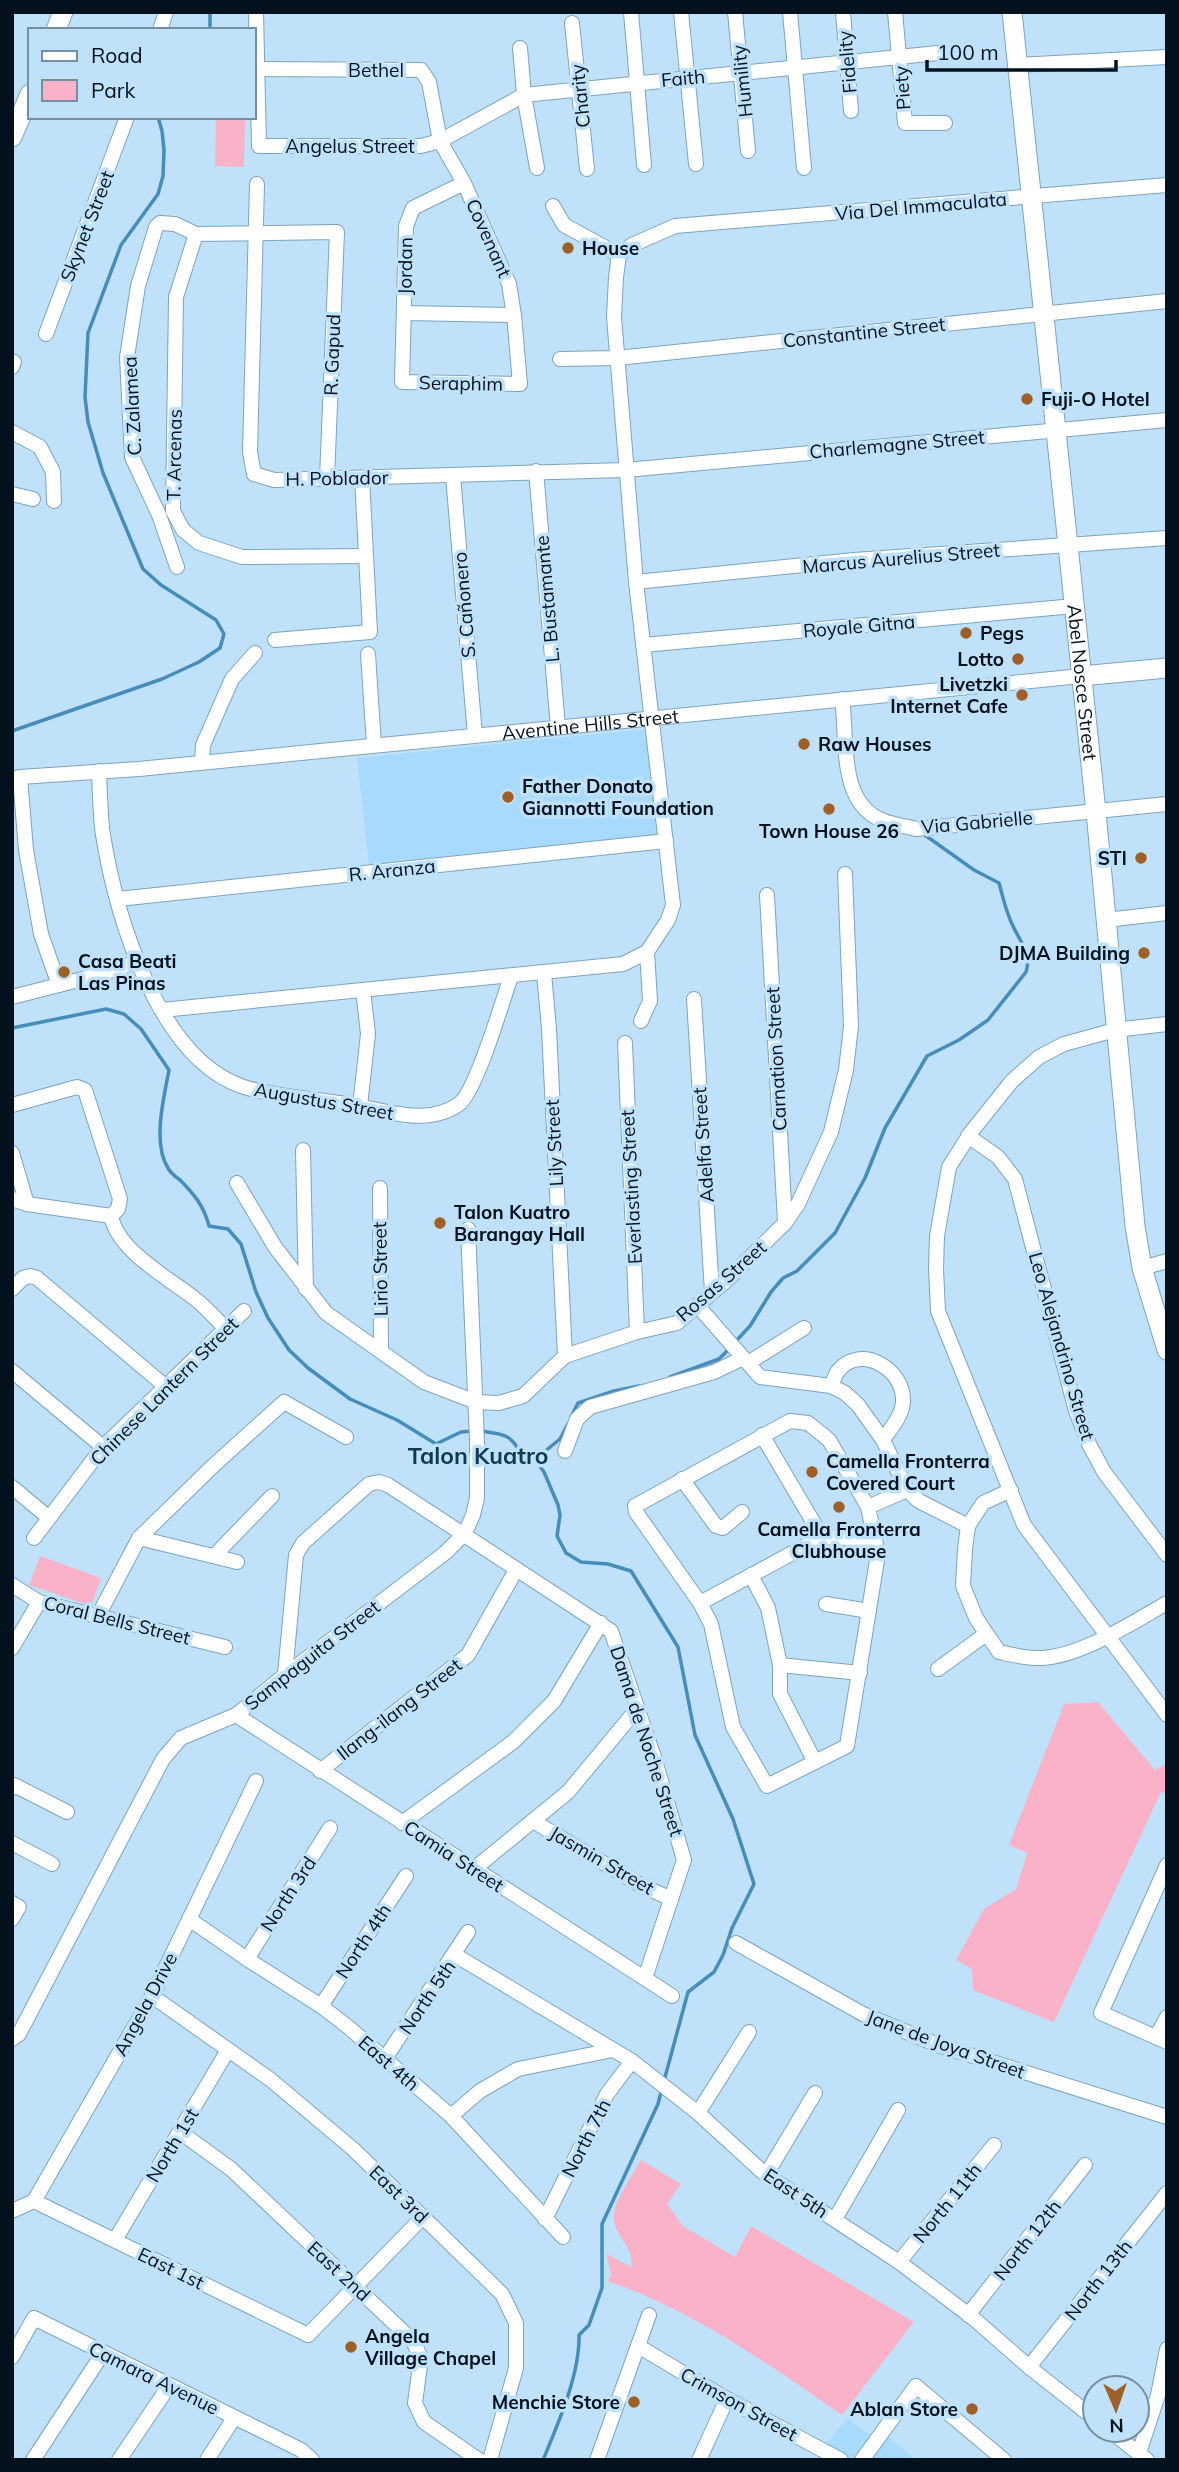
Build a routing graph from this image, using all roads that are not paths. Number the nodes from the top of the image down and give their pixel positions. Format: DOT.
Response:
graph roads {
  1 [pos="256,12"];
  2 [pos="631,12"];
  3 [pos="681,12"];
  4 [pos="735,12"];
  5 [pos="790,12"];
  6 [pos="843,12"];
  7 [pos="895,12"];
  8 [pos="1012,12"];
  9 [pos="572,23"];
  10 [pos="520,48"];
  11 [pos="938,54"];
  12 [pos="900,57"];
  13 [pos="1167,57"];
  14 [pos="847,62"];
  15 [pos="1017,65"];
  16 [pos="794,67"];
  17 [pos="256,69"];
  18 [pos="741,72"];
  19 [pos="686,77"];
  20 [pos="638,82"];
  21 [pos="579,88"];
  22 [pos="524,95"];
  23 [pos="28,99"];
  24 [pos="852,111"];
  25 [pos="126,119"];
  26 [pos="945,124"];
  27 [pos="12,137"];
  28 [pos="440,141"];
  29 [pos="748,151"];
  30 [pos="696,164"];
  31 [pos="644,166"];
  32 [pos="537,168"];
  33 [pos="587,169"];
  34 [pos="804,169"];
  35 [pos="464,183"];
  36 [pos="257,184"];
  37 [pos="1167,185"];
  38 [pos="1031,196"];
  39 [pos="553,206"];
  40 [pos="337,232"];
  41 [pos="255,233"];
  42 [pos="196,234"];
  43 [pos="619,255"];
  44 [pos="1167,302"];
  45 [pos="404,313"];
  46 [pos="1043,313"];
  47 [pos="514,315"];
  48 [pos="46,334"];
  49 [pos="617,358"];
  50 [pos="560,359"];
  51 [pos="402,382"];
  52 [pos="520,384"];
  53 [pos="1167,420"];
  54 [pos="1056,431"];
  55 [pos="12,432"];
  56 [pos="626,470"];
  57 [pos="536,471"];
  58 [pos="453,476"];
  59 [pos="327,478"];
  60 [pos="362,478"];
  61 [pos="12,494"];
  62 [pos="33,499"];
  63 [pos="54,501"];
  64 [pos="166,513"];
  65 [pos="1167,538"];
  66 [pos="1068,545"];
  67 [pos="366,556"];
  68 [pos="177,567"];
  69 [pos="636,582"];
  70 [pos="1075,606"];
  71 [pos="275,640"];
  72 [pos="643,645"];
  73 [pos="255,653"];
  74 [pos="368,654"];
  75 [pos="1167,668"];
  76 [pos="1081,676"];
  77 [pos="842,699"];
  78 [pos="652,718"];
  79 [pos="558,727"];
  80 [pos="475,735"];
  81 [pos="374,745"];
  82 [pos="202,762"];
  83 [pos="99,771"];
  84 [pos="16,778"];
  85 [pos="1167,804"];
  86 [pos="1096,812"];
  87 [pos="666,841"];
  88 [pos="845,874"];
  89 [pos="767,895"];
  90 [pos="118,899"];
  91 [pos="1167,913"];
  92 [pos="1106,920"];
  93 [pos="647,952"];
  94 [pos="136,962"];
  95 [pos="544,973"];
  96 [pos="511,976"];
  97 [pos="59,985"];
  98 [pos="363,990"];
  99 [pos="12,997"];
  100 [pos="694,999"];
  101 [pos="162,1010"];
  102 [pos="641,1021"];
  103 [pos="1167,1024"];
  104 [pos="1115,1030"];
  105 [pos="625,1043"];
  106 [pos="12,1105"];
  107 [pos="360,1106"];
  108 [pos="968,1136"];
  109 [pos="303,1150"];
  110 [pos="12,1153"];
  111 [pos="237,1183"];
  112 [pos="380,1188"];
  113 [pos="12,1199"];
  114 [pos="27,1204"];
  115 [pos="111,1216"];
  116 [pos="785,1223"];
  117 [pos="468,1229"];
  118 [pos="1167,1261"];
  119 [pos="1142,1268"];
  120 [pos="12,1289"];
  121 [pos="306,1289"];
  122 [pos="712,1292"];
  123 [pos="697,1306"];
  124 [pos="244,1311"];
  125 [pos="1162,1321"];
  126 [pos="225,1328"];
  127 [pos="804,1328"];
  128 [pos="638,1332"];
  129 [pos="1167,1350"];
  130 [pos="381,1351"];
  131 [pos="565,1356"];
  132 [pos="743,1358"];
  133 [pos="12,1371"];
  134 [pos="164,1386"];
  135 [pos="831,1386"];
  136 [pos="476,1402"];
  137 [pos="762,1435"];
  138 [pos="346,1437"];
  139 [pos="883,1440"];
  140 [pos="103,1447"];
  141 [pos="565,1451"];
  142 [pos="682,1479"];
  143 [pos="12,1486"];
  144 [pos="907,1490"];
  145 [pos="1011,1490"];
  146 [pos="272,1496"];
  147 [pos="868,1507"];
  148 [pos="742,1512"];
  149 [pos="49,1518"];
  150 [pos="968,1526"];
  151 [pos="465,1533"];
  152 [pos="822,1537"];
  153 [pos="34,1538"];
  154 [pos="139,1538"];
  155 [pos="874,1539"];
  156 [pos="1167,1555"];
  157 [pos="214,1556"];
  158 [pos="237,1562"];
  159 [pos="516,1570"];
  160 [pos="751,1574"];
  161 [pos="12,1585"];
  162 [pos="39,1602"];
  163 [pos="701,1603"];
  164 [pos="1167,1603"];
  165 [pos="826,1604"];
  166 [pos="869,1611"];
  167 [pos="98,1616"];
  168 [pos="601,1623"];
  169 [pos="986,1634"];
  170 [pos="1107,1637"];
  171 [pos="225,1647"];
  172 [pos="12,1648"];
  173 [pos="780,1665"];
  174 [pos="938,1669"];
  175 [pos="860,1673"];
  176 [pos="285,1675"];
  177 [pos="637,1709"];
  178 [pos="236,1714"];
  179 [pos="1167,1715"];
  180 [pos="815,1762"];
  181 [pos="320,1771"];
  182 [pos="256,1781"];
  183 [pos="13,1786"];
  184 [pos="67,1812"];
  185 [pos="533,1821"];
  186 [pos="402,1823"];
  187 [pos="330,1828"];
  188 [pos="12,1843"];
  189 [pos="52,1864"];
  190 [pos="1167,1865"];
  191 [pos="474,1869"];
  192 [pos="406,1876"];
  193 [pos="671,1899"];
  194 [pos="12,1903"];
  195 [pos="12,1919"];
  196 [pos="189,1919"];
  197 [pos="468,1932"];
  198 [pos="736,1943"];
  199 [pos="455,1955"];
  200 [pos="247,1959"];
  201 [pos="645,1978"];
  202 [pos="152,1996"];
  203 [pos="672,1996"];
  204 [pos="321,2006"];
  205 [pos="1167,2017"];
  206 [pos="749,2032"];
  207 [pos="12,2039"];
  208 [pos="1161,2040"];
  209 [pos="228,2050"];
  210 [pos="613,2050"];
  211 [pos="384,2060"];
  212 [pos="632,2062"];
  213 [pos="815,2093"];
  214 [pos="898,2110"];
  215 [pos="698,2113"];
  216 [pos="451,2116"];
  217 [pos="1167,2117"];
  218 [pos="180,2132"];
  219 [pos="994,2145"];
  220 [pos="1085,2165"];
  221 [pos="766,2175"];
  222 [pos="1167,2193"];
  223 [pos="34,2201"];
  224 [pos="12,2211"];
  225 [pos="423,2217"];
  226 [pos="545,2219"];
  227 [pos="835,2219"];
  228 [pos="563,2237"];
  229 [pos="115,2240"];
  230 [pos="900,2262"];
  231 [pos="355,2286"];
  232 [pos="649,2315"];
  233 [pos="968,2315"];
  234 [pos="638,2346"];
  235 [pos="1167,2349"];
  236 [pos="103,2353"];
  237 [pos="12,2357"];
  238 [pos="1029,2367"];
  239 [pos="169,2386"];
  240 [pos="727,2399"];
  241 [pos="1081,2408"];
  242 [pos="233,2418"];
  243 [pos="1128,2444"];
  244 [pos="298,2455"];
  245 [pos="1143,2456"];
  246 [pos="33,2460"];
  247 [pos="119,2460"];
  248 [pos="207,2460"];
  249 [pos="312,2460"];
  250 [pos="479,2460"];
  251 [pos="490,2460"];
  252 [pos="597,2460"];
  253 [pos="698,2460"];
  254 [pos="841,2460"];
  255 [pos="862,2460"];
  256 [pos="1004,2460"];
  1 -- 17 [label="street"];
  2 -- 20 [label="street"];
  3 -- 19 [label="street"];
  4 -- 18 [label="street, Humility"];
  5 -- 16 [label="street"];
  6 -- 14 [label="street, Fidelity"];
  7 -- 12 [label="street, Piety"];
  8 -- 15 [label="street, Abel Nosce Street"];
  9 -- 21 [label="street, Charity"];
  10 -- 22 [label="street"];
  11 -- 12 [label="street, Faith"];
  12 -- 14 [label="street, Faith"];
  12 -- 26 [label="street, Piety"];
  13 -- 15 [label="street"];
  14 -- 16 [label="street, Faith"];
  14 -- 24 [label="street, Fidelity"];
  15 -- 38 [label="street, Abel Nosce Street"];
  16 -- 18 [label="street, Faith"];
  16 -- 34 [label="street"];
  17 -- 28 [label="street, Bethel"];
  17 -- 28 [label="street, Angelus Street"];
  18 -- 19 [label="street, Faith"];
  18 -- 29 [label="street, Humility"];
  19 -- 20 [label="street, Faith"];
  19 -- 30 [label="street"];
  20 -- 21 [label="street, Faith"];
  20 -- 31 [label="street"];
  21 -- 22 [label="street, Faith"];
  21 -- 33 [label="street, Charity"];
  22 -- 28 [label="street, Faith"];
  22 -- 32 [label="street"];
  23 -- 27 [label="street"];
  25 -- 48 [label="street, Skynet Street"];
  28 -- 35 [label="street, Covenant"];
  35 -- 45 [label="street, Jordan"];
  35 -- 47 [label="street, Covenant"];
  36 -- 41 [label="street, H. Poblador"];
  37 -- 38 [label="street, Via Del Immaculata"];
  38 -- 43 [label="street, Via Del Immaculata"];
  38 -- 46 [label="street, Abel Nosce Street"];
  39 -- 43 [label="street"];
  40 -- 41 [label="street, C. Zalamea"];
  40 -- 59 [label="street, R. Gapud"];
  41 -- 42 [label="street, C. Zalamea"];
  41 -- 59 [label="street, H. Poblador"];
  42 -- 64 [label="street, T. Arcenas"];
  42 -- 64 [label="street, C. Zalamea"];
  43 -- 49 [label="street"];
  44 -- 46 [label="street, Constantine Street"];
  45 -- 47 [label="street"];
  45 -- 51 [label="street, Jordan"];
  46 -- 49 [label="street, Constantine Street"];
  46 -- 54 [label="street, Abel Nosce Street"];
  47 -- 52 [label="street, Covenant"];
  49 -- 50 [label="street, Constantine Street"];
  49 -- 56 [label="street"];
  51 -- 52 [label="street, Seraphim"];
  53 -- 54 [label="street, Charlemagne Street"];
  54 -- 56 [label="street, Charlemagne Street"];
  54 -- 66 [label="street, Abel Nosce Street"];
  55 -- 63 [label="street"];
  56 -- 57 [label="street, H. Poblador"];
  56 -- 69 [label="street"];
  57 -- 58 [label="street, H. Poblador"];
  57 -- 79 [label="street, L. Bustamante"];
  58 -- 60 [label="street, H. Poblador"];
  58 -- 80 [label="street, S. Cañonero"];
  59 -- 60 [label="street, H. Poblador"];
  60 -- 67 [label="street"];
  61 -- 62 [label="street"];
  64 -- 67 [label="street, T. Arcenas"];
  64 -- 68 [label="street, C. Zalamea"];
  65 -- 66 [label="street, Marcus Aurelius Street"];
  66 -- 69 [label="street, Marcus Aurelius Street"];
  66 -- 70 [label="street, Abel Nosce Street"];
  67 -- 71 [label="street"];
  69 -- 72 [label="street"];
  70 -- 72 [label="street, Royale Gitna"];
  70 -- 76 [label="street, Abel Nosce Street"];
  72 -- 78 [label="street"];
  73 -- 82 [label="street"];
  74 -- 81 [label="street"];
  75 -- 76 [label="street, Aventine Hills Street"];
  76 -- 77 [label="street, Aventine Hills Street"];
  76 -- 86 [label="street, Abel Nosce Street"];
  77 -- 78 [label="street, Aventine Hills Street"];
  77 -- 86 [label="street, Via Gabrielle"];
  78 -- 79 [label="street, Aventine Hills Street"];
  78 -- 87 [label="street"];
  79 -- 80 [label="street, Aventine Hills Street"];
  80 -- 81 [label="street, Aventine Hills Street"];
  81 -- 82 [label="street, Aventine Hills Street"];
  82 -- 83 [label="street, Aventine Hills Street"];
  83 -- 84 [label="street, Aventine Hills Street"];
  83 -- 90 [label="street, Augustus Street"];
  84 -- 97 [label="street"];
  85 -- 86 [label="street, Via Gabrielle"];
  86 -- 92 [label="street, Abel Nosce Street"];
  87 -- 90 [label="street, R. Aranza"];
  87 -- 93 [label="street"];
  88 -- 116 [label="street, Rosas Street"];
  89 -- 116 [label="street, Carnation Street"];
  90 -- 94 [label="street, Augustus Street"];
  91 -- 92 [label="street"];
  92 -- 104 [label="street, Abel Nosce Street"];
  93 -- 95 [label="street"];
  93 -- 102 [label="street"];
  94 -- 97 [label="street"];
  94 -- 101 [label="street, Augustus Street"];
  95 -- 96 [label="street"];
  95 -- 131 [label="street, Lily Street"];
  96 -- 98 [label="street"];
  96 -- 107 [label="street, Augustus Street"];
  97 -- 99 [label="street"];
  98 -- 101 [label="street"];
  98 -- 107 [label="street"];
  100 -- 122 [label="street, Adelfa Street"];
  101 -- 107 [label="street, Augustus Street"];
  103 -- 104 [label="street"];
  104 -- 108 [label="street"];
  104 -- 119 [label="street, Abel Nosce Street"];
  105 -- 128 [label="street, Everlasting Street"];
  106 -- 115 [label="street"];
  108 -- 145 [label="street"];
  108 -- 156 [label="street, Leo Alejandrino Street"];
  109 -- 121 [label="street"];
  110 -- 114 [label="street"];
  111 -- 121 [label="street, Rosas Street"];
  112 -- 130 [label="street, Lirio Street"];
  113 -- 114 [label="street"];
  114 -- 115 [label="street"];
  115 -- 126 [label="street"];
  116 -- 122 [label="street, Rosas Street"];
  117 -- 136 [label="street, Sampaguita Street"];
  118 -- 119 [label="street"];
  119 -- 125 [label="street, Abel Nosce Street"];
  120 -- 134 [label="street"];
  121 -- 130 [label="street, Rosas Street"];
  122 -- 123 [label="street, Rosas Street"];
  123 -- 128 [label="street, Rosas Street"];
  123 -- 132 [label="street"];
  124 -- 126 [label="street, Chinese Lantern Street"];
  125 -- 129 [label="street, Abel Nosce Street"];
  126 -- 134 [label="street, Chinese Lantern Street"];
  127 -- 132 [label="street"];
  128 -- 131 [label="street, Rosas Street"];
  130 -- 136 [label="street, Rosas Street"];
  131 -- 136 [label="street, Rosas Street"];
  132 -- 135 [label="street"];
  132 -- 141 [label="street"];
  133 -- 140 [label="street"];
  134 -- 140 [label="street, Chinese Lantern Street"];
  135 -- 139 [label="street"];
  135 -- 139 [label="street"];
  136 -- 151 [label="street, Sampaguita Street"];
  137 -- 142 [label="street"];
  137 -- 147 [label="street"];
  137 -- 152 [label="street"];
  138 -- 154 [label="street"];
  139 -- 144 [label="street"];
  140 -- 149 [label="street, Chinese Lantern Street"];
  142 -- 148 [label="street"];
  142 -- 163 [label="street"];
  143 -- 149 [label="street"];
  144 -- 147 [label="street"];
  144 -- 150 [label="street"];
  145 -- 150 [label="street"];
  145 -- 170 [label="street"];
  146 -- 157 [label="street"];
  147 -- 155 [label="street"];
  149 -- 153 [label="street, Chinese Lantern Street"];
  150 -- 169 [label="street"];
  151 -- 159 [label="street, Dama de Noche Street"];
  151 -- 176 [label="street, Sampaguita Street"];
  151 -- 176 [label="street, Dama de Noche Street"];
  152 -- 155 [label="street"];
  152 -- 160 [label="street"];
  154 -- 157 [label="street"];
  154 -- 167 [label="street"];
  155 -- 166 [label="street"];
  157 -- 158 [label="street"];
  159 -- 168 [label="street, Dama de Noche Street"];
  159 -- 181 [label="street, Ilang-ilang Street"];
  160 -- 163 [label="street"];
  160 -- 173 [label="street"];
  161 -- 162 [label="street, Coral Bells Street"];
  162 -- 167 [label="street, Coral Bells Street"];
  162 -- 172 [label="street"];
  163 -- 180 [label="street"];
  164 -- 170 [label="street"];
  165 -- 166 [label="street"];
  166 -- 175 [label="street"];
  167 -- 171 [label="street, Coral Bells Street"];
  168 -- 177 [label="street, Dama de Noche Street"];
  168 -- 186 [label="street"];
  169 -- 170 [label="street"];
  169 -- 174 [label="street"];
  170 -- 179 [label="street"];
  173 -- 175 [label="street"];
  173 -- 180 [label="street"];
  175 -- 180 [label="street"];
  176 -- 178 [label="street, Sampaguita Street"];
  177 -- 185 [label="street"];
  177 -- 193 [label="street, Dama de Noche Street"];
  178 -- 181 [label="street, Camia Street"];
  178 -- 207 [label="street, Sampaguita Street"];
  181 -- 186 [label="street, Camia Street"];
  182 -- 196 [label="street, Angela Drive"];
  183 -- 184 [label="street"];
  185 -- 191 [label="street"];
  185 -- 193 [label="street, Jasmin Street"];
  186 -- 191 [label="street, Camia Street"];
  187 -- 200 [label="street, North 3rd"];
  188 -- 189 [label="street"];
  190 -- 208 [label="street"];
  191 -- 201 [label="street, Camia Street"];
  192 -- 204 [label="street, North 4th"];
  193 -- 201 [label="street, Dama de Noche Street"];
  194 -- 195 [label="street"];
  196 -- 200 [label="street, East 4th"];
  196 -- 202 [label="street, Angela Drive"];
  197 -- 199 [label="street, North 5th"];
  198 -- 217 [label="street, Jane de Joya Street"];
  199 -- 210 [label="street, East 5th"];
  199 -- 211 [label="street, North 5th"];
  200 -- 204 [label="street, East 4th"];
  201 -- 203 [label="street, Camia Street"];
  202 -- 209 [label="street, East 3rd"];
  202 -- 223 [label="street, Angela Drive"];
  204 -- 211 [label="street, East 4th"];
  205 -- 208 [label="street"];
  206 -- 215 [label="street"];
  209 -- 218 [label="street, North 1st"];
  209 -- 225 [label="street, East 3rd"];
  210 -- 212 [label="street, East 5th"];
  210 -- 216 [label="street"];
  211 -- 216 [label="street, East 4th"];
  212 -- 215 [label="street, East 5th"];
  212 -- 226 [label="street, North 7th"];
  213 -- 221 [label="street"];
  214 -- 227 [label="street"];
  215 -- 221 [label="street, East 5th"];
  216 -- 226 [label="street, East 4th"];
  218 -- 229 [label="street, North 1st"];
  218 -- 231 [label="street, East 2nd"];
  219 -- 230 [label="street, North 11th"];
  220 -- 233 [label="street, North 12th"];
  221 -- 227 [label="street, East 5th"];
  222 -- 238 [label="street, North 13th"];
  223 -- 224 [label="street"];
  223 -- 229 [label="street, East 1st"];
  225 -- 231 [label="street"];
  225 -- 251 [label="street, East 3rd"];
  226 -- 228 [label="street, East 4th"];
  227 -- 230 [label="street, East 5th"];
  229 -- 231 [label="street, East 1st"];
  230 -- 233 [label="street, East 5th"];
  231 -- 250 [label="street, East 2nd"];
  232 -- 234 [label="street"];
  233 -- 238 [label="street, East 5th"];
  234 -- 240 [label="street, Crimson Street"];
  234 -- 252 [label="street"];
  235 -- 245 [label="street"];
  236 -- 237 [label="street, Camara Avenue"];
  236 -- 239 [label="street, Camara Avenue"];
  236 -- 246 [label="street"];
  238 -- 241 [label="street, East 5th"];
  239 -- 242 [label="street, Camara Avenue"];
  239 -- 247 [label="street"];
  240 -- 253 [label="street"];
  240 -- 254 [label="street, Crimson Street"];
  242 -- 244 [label="street, Camara Avenue"];
  242 -- 248 [label="street"];
  243 -- 245 [label="street"];
  244 -- 249 [label="street, Camara Avenue"];
  255 -- 256 [label="street"];
}
